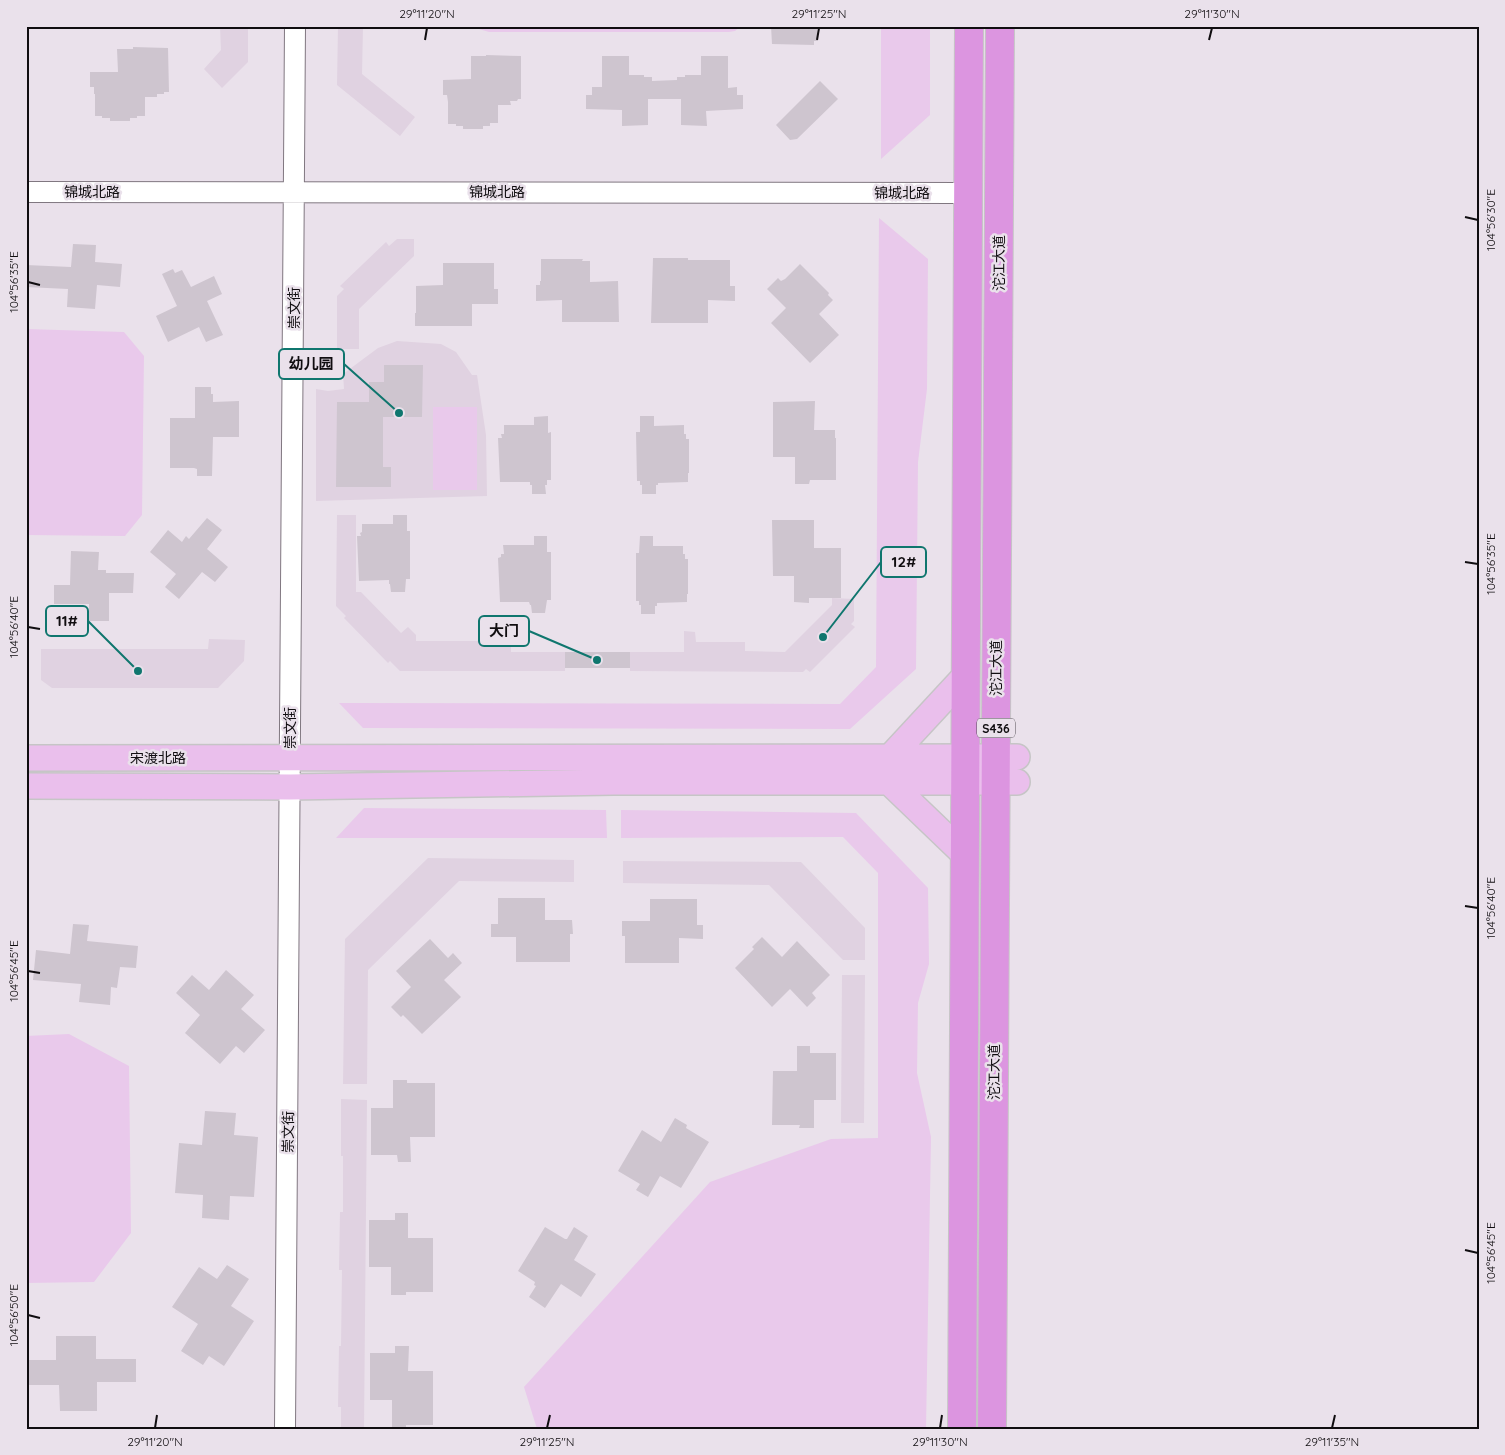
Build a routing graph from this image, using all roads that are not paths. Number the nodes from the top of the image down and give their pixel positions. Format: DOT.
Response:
graph roads {
  1 [pos="295,26"];
  2 [pos="969,26"];
  3 [pos="1000,26"];
  4 [pos="26,192"];
  5 [pos="295,192"];
  6 [pos="968,193"];
  7 [pos="966,676"];
  8 [pos="891,756"];
  9 [pos="26,758"];
  10 [pos="290,758"];
  11 [pos="965,769"];
  12 [pos="1006,770"];
  13 [pos="889,782"];
  14 [pos="26,786"];
  15 [pos="290,787"];
  16 [pos="965,855"];
  17 [pos="285,1429"];
  18 [pos="962,1429"];
  19 [pos="992,1429"];
  1 -- 5 [label="street, 崇文街"];
  2 -- 6 [label="highway, S436"];
  3 -- 12 [label="highway, 沱江大道 / S436"];
  4 -- 5 [label="street, 锦城北路"];
  5 -- 6 [label="street, 锦城北路"];
  5 -- 10 [label="street, 崇文街"];
  6 -- 7 [label="highway, S436"];
  7 -- 8 [label="main road"];
  7 -- 11 [label="highway, S436"];
  8 -- 10 [label="main road, 宋渡北路"];
  8 -- 11 [label="main road, 宋渡北路"];
  9 -- 10 [label="main road, 宋渡北路"];
  10 -- 15 [label="street, 崇文街"];
  11 -- 12 [label="main road"];
  11 -- 13 [label="main road, 宋渡北路"];
  11 -- 16 [label="highway, S436"];
  12 -- 19 [label="highway, 沱江大道 / S436"];
  13 -- 15 [label="main road, 宋渡北路"];
  13 -- 16 [label="main road"];
  14 -- 15 [label="main road, 宋渡北路"];
  15 -- 17 [label="street, 崇文街"];
  16 -- 18 [label="highway, S436"];
}
